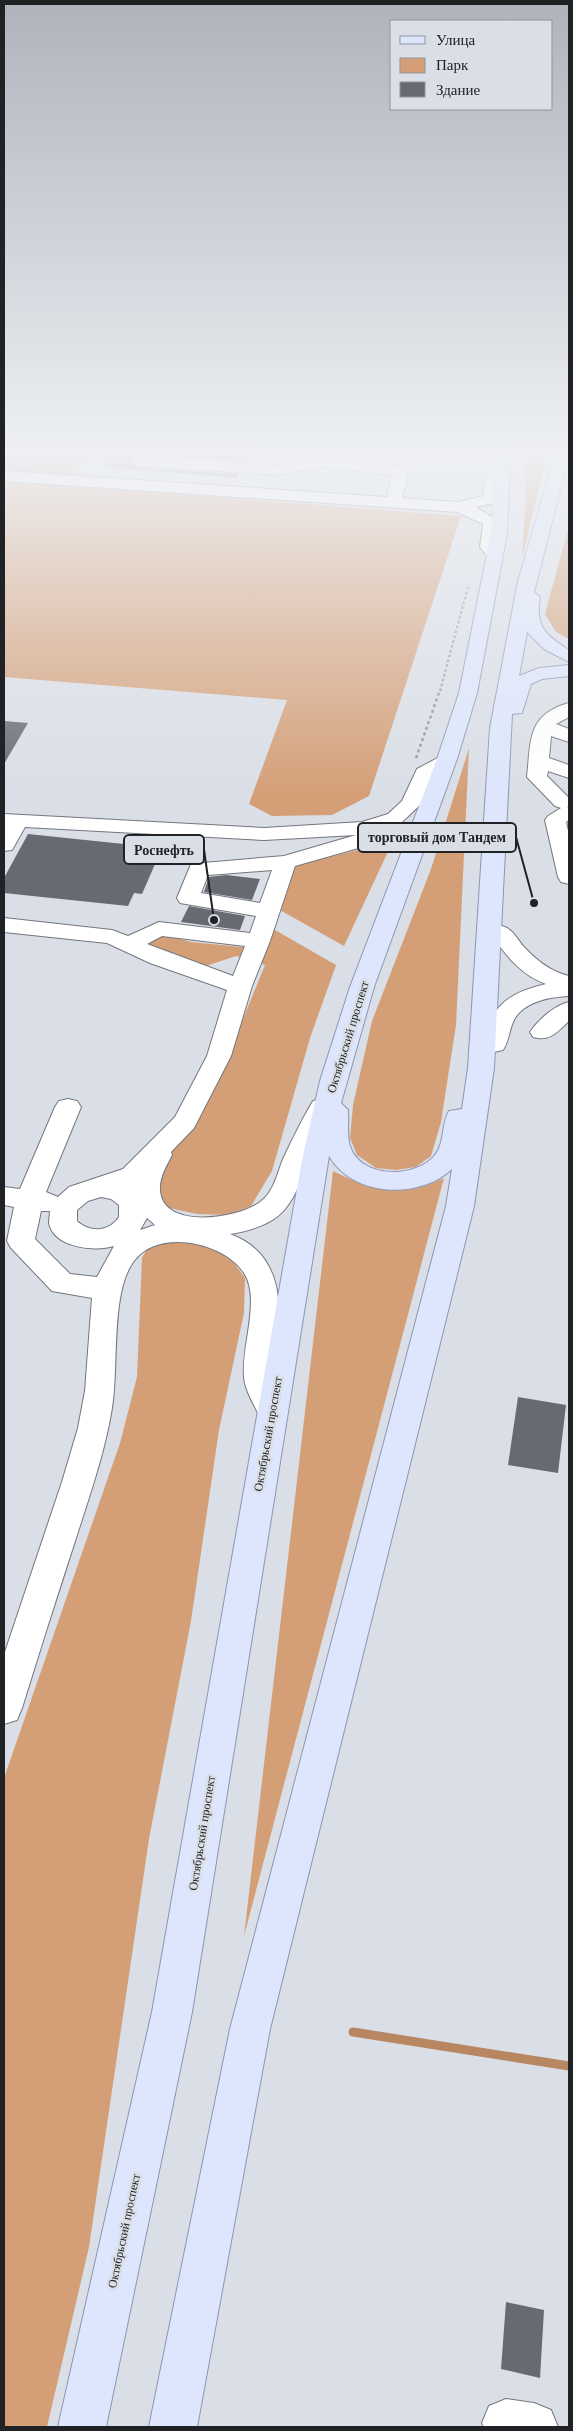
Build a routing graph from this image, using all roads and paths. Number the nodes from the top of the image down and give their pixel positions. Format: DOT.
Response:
graph roads {
  1 [pos="492,568"];
  2 [pos="530,568"];
  3 [pos="527,581"];
  4 [pos="469,582"];
  5 [pos="569,657"];
  6 [pos="569,671"];
  7 [pos="500,728"];
  8 [pos="554,728"];
  9 [pos="569,736"];
  10 [pos="569,754"];
  11 [pos="447,759"];
  12 [pos="414,764"];
  13 [pos="569,772"];
  14 [pos="566,806"];
  15 [pos="394,818"];
  16 [pos="11,820"];
  17 [pos="4,845"];
  18 [pos="284,862"];
  19 [pos="568,865"];
  20 [pos="491,892"];
  21 [pos="268,911"];
  22 [pos="4,925"];
  23 [pos="502,933"];
  24 [pos="259,941"];
  25 [pos="127,945"];
  26 [pos="569,983"];
  27 [pos="240,986"];
  28 [pos="569,989"];
  29 [pos="569,1009"];
  30 [pos="542,1032"];
  31 [pos="485,1056"];
  32 [pos="333,1081"];
  33 [pos="68,1107"];
  34 [pos="166,1143"];
  35 [pos="101,1188"];
  36 [pos="16,1198"];
  37 [pos="139,1198"];
  38 [pos="66,1205"];
  39 [pos="124,1231"];
  40 [pos="167,1234"];
  41 [pos="88,1239"];
  42 [pos="120,1259"];
  43 [pos="107,1289"];
  44 [pos="272,1410"];
  45 [pos="4,1708"];
  46 [pos="82,2427"];
  47 [pos="173,2427"];
  1 -- 11 [label="main road, Октябрьский проспект"];
  2 -- 3 [label="main road"];
  3 -- 5 [label="main road"];
  3 -- 7 [label="main road"];
  4 -- 12 [label="path"];
  6 -- 7 [label="main road"];
  7 -- 20 [label="main road"];
  8 -- 9 [label="street"];
  8 -- 10 [label="street"];
  8 -- 13 [label="street"];
  8 -- 14 [label="street"];
  11 -- 15 [label="street"];
  11 -- 32 [label="main road, Октябрьский проспект"];
  14 -- 19 [label="street"];
  15 -- 16 [label="street"];
  15 -- 18 [label="street"];
  16 -- 17 [label="street"];
  18 -- 21 [label="street"];
  18 -- 21 [label="street"];
  20 -- 23 [label="main road"];
  20 -- 31 [label="main road"];
  21 -- 24 [label="street"];
  22 -- 25 [label="street"];
  23 -- 26 [label="street"];
  23 -- 31 [label="main road"];
  24 -- 25 [label="street"];
  24 -- 27 [label="street"];
  25 -- 27 [label="street"];
  27 -- 34 [label="street"];
  28 -- 31 [label="street"];
  29 -- 30 [label="street"];
  31 -- 32 [label="main road"];
  31 -- 47 [label="main road"];
  32 -- 37 [label="street"];
  32 -- 44 [label="main road, Октябрьский проспект"];
  33 -- 36 [label="street"];
  34 -- 35 [label="street"];
  34 -- 37 [label="street"];
  35 -- 37 [label="street"];
  35 -- 38 [label="street"];
  36 -- 38 [label="street"];
  36 -- 43 [label="street"];
  37 -- 39 [label="street"];
  38 -- 41 [label="street"];
  39 -- 40 [label="street"];
  39 -- 41 [label="street"];
  39 -- 42 [label="street"];
  40 -- 42 [label="street"];
  40 -- 44 [label="street"];
  41 -- 43 [label="street"];
  42 -- 43 [label="street"];
  43 -- 45 [label="street"];
  44 -- 46 [label="main road, Октябрьский проспект"];
}
